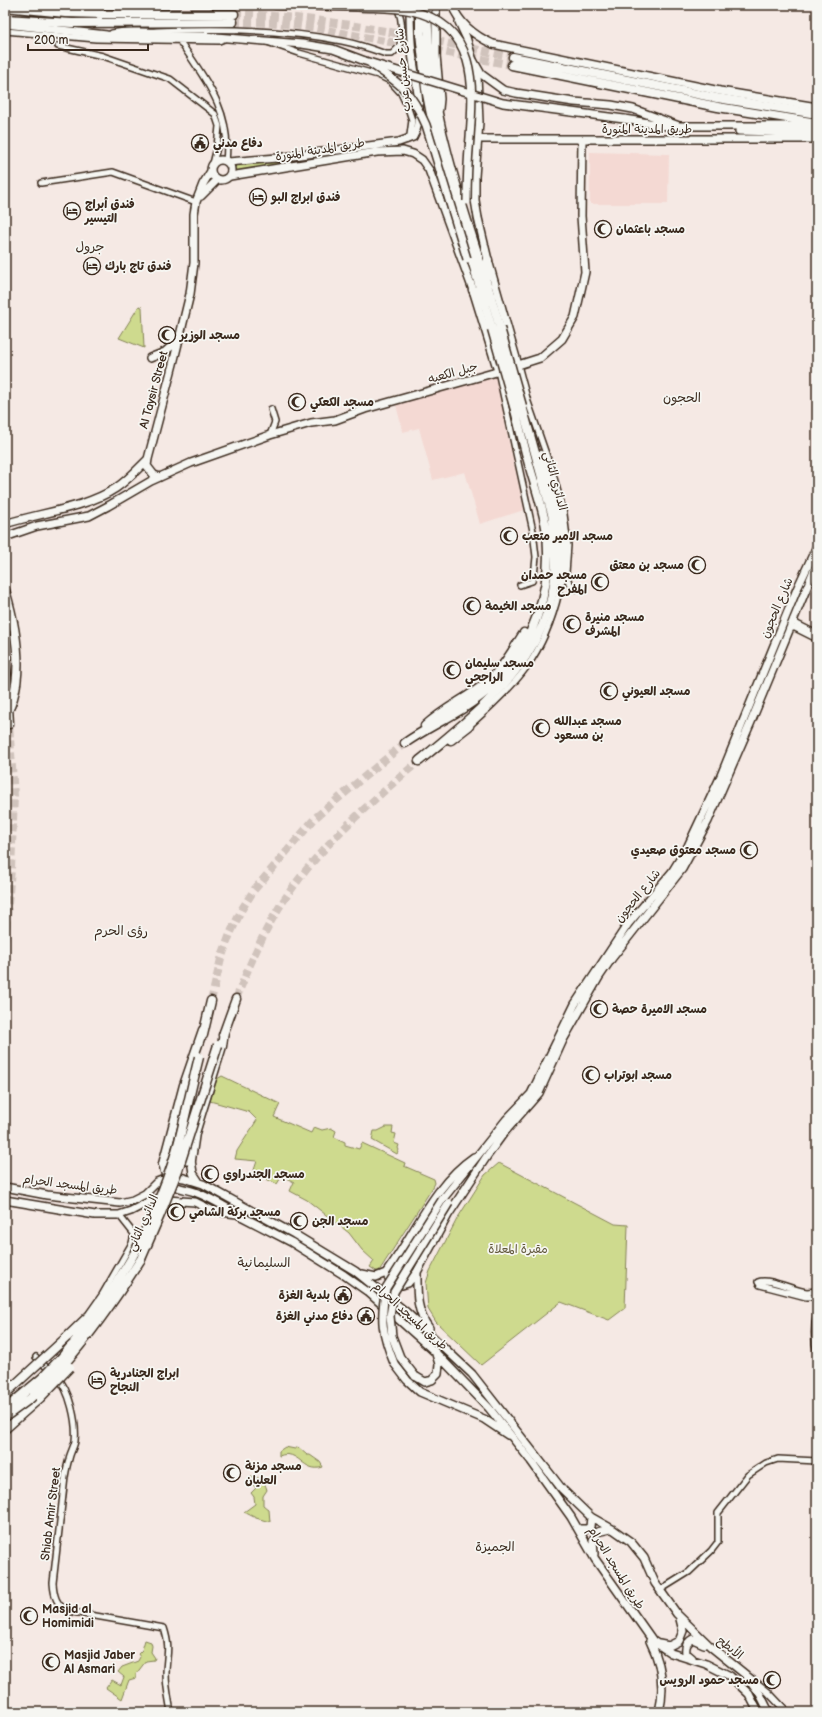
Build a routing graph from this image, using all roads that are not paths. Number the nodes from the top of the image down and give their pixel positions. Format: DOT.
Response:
graph roads {
  1 [pos="101,5"];
  2 [pos="276,5"];
  3 [pos="394,5"];
  4 [pos="410,5"];
  5 [pos="420,5"];
  6 [pos="428,5"];
  7 [pos="436,5"];
  8 [pos="452,5"];
  9 [pos="5,7"];
  10 [pos="48,11"];
  11 [pos="456,16"];
  12 [pos="5,19"];
  13 [pos="5,24"];
  14 [pos="5,31"];
  15 [pos="107,35"];
  16 [pos="228,37"];
  17 [pos="179,40"];
  18 [pos="263,40"];
  19 [pos="58,46"];
  20 [pos="473,60"];
  21 [pos="365,61"];
  22 [pos="817,107"];
  23 [pos="439,113"];
  24 [pos="817,114"];
  25 [pos="222,125"];
  26 [pos="817,125"];
  27 [pos="817,133"];
  28 [pos="478,139"];
  29 [pos="582,139"];
  30 [pos="817,139"];
  31 [pos="406,141"];
  32 [pos="227,161"];
  33 [pos="212,168"];
  34 [pos="230,176"];
  35 [pos="217,180"];
  36 [pos="40,183"];
  37 [pos="196,202"];
  38 [pos="468,221"];
  39 [pos="488,260"];
  40 [pos="474,271"];
  41 [pos="486,281"];
  42 [pos="473,290"];
  43 [pos="487,312"];
  44 [pos="496,328"];
  45 [pos="178,340"];
  46 [pos="150,358"];
  47 [pos="518,365"];
  48 [pos="498,372"];
  49 [pos="522,406"];
  50 [pos="271,409"];
  51 [pos="270,435"];
  52 [pos="148,459"];
  53 [pos="160,477"];
  54 [pos="5,524"];
  55 [pos="5,537"];
  56 [pos="817,546"];
  57 [pos="817,563"];
  58 [pos="564,577"];
  59 [pos="520,585"];
  60 [pos="576,589"];
  61 [pos="5,590"];
  62 [pos="559,592"];
  63 [pos="793,619"];
  64 [pos="790,628"];
  65 [pos="524,633"];
  66 [pos="817,634"];
  67 [pos="817,639"];
  68 [pos="5,652"];
  69 [pos="7,712"];
  70 [pos="10,724"];
  71 [pos="469,726"];
  72 [pos="418,734"];
  73 [pos="405,743"];
  74 [pos="431,752"];
  75 [pos="419,761"];
  76 [pos="236,999"];
  77 [pos="211,1001"];
  78 [pos="220,1046"];
  79 [pos="196,1056"];
  80 [pos="167,1150"];
  81 [pos="484,1154"];
  82 [pos="191,1160"];
  83 [pos="164,1164"];
  84 [pos="168,1178"];
  85 [pos="157,1182"];
  86 [pos="200,1183"];
  87 [pos="5,1187"];
  88 [pos="194,1192"];
  89 [pos="5,1200"];
  90 [pos="446,1201"];
  91 [pos="237,1214"];
  92 [pos="119,1215"];
  93 [pos="138,1256"];
  94 [pos="392,1265"];
  95 [pos="355,1271"];
  96 [pos="417,1272"];
  97 [pos="817,1291"];
  98 [pos="817,1297"];
  99 [pos="106,1301"];
  100 [pos="817,1310"];
  101 [pos="82,1321"];
  102 [pos="443,1346"];
  103 [pos="435,1352"];
  104 [pos="817,1353"];
  105 [pos="36,1357"];
  106 [pos="66,1362"];
  107 [pos="5,1394"];
  108 [pos="5,1408"];
  109 [pos="5,1417"];
  110 [pos="5,1429"];
  111 [pos="515,1440"];
  112 [pos="817,1461"];
  113 [pos="591,1517"];
  114 [pos="579,1529"];
  115 [pos="611,1529"];
  116 [pos="595,1559"];
  117 [pos="660,1590"];
  118 [pos="677,1614"];
  119 [pos="687,1624"];
  120 [pos="645,1632"];
  121 [pos="653,1641"];
  122 [pos="710,1646"];
  123 [pos="682,1657"];
  124 [pos="697,1661"];
  125 [pos="746,1675"];
  126 [pos="171,1712"];
  127 [pos="659,1712"];
  128 [pos="758,1712"];
  129 [pos="769,1712"];
  130 [pos="787,1712"];
  1 -- 10 [label="main road"];
  2 -- 38 [label="main road, bridge"];
  3 -- 15 [label="street"];
  4 -- 31 [label="main road, شارع حسين عرب"];
  5 -- 40 [label="highway"];
  6 -- 23 [label="highway"];
  7 -- 23 [label="main road"];
  8 -- 11 [label="main road"];
  9 -- 10 [label="highway"];
  10 -- 12 [label="highway"];
  11 -- 20 [label="main road"];
  11 -- 22 [label="main road"];
  13 -- 15 [label="main road"];
  14 -- 17 [label="street"];
  15 -- 16 [label="main road"];
  16 -- 17 [label="street"];
  16 -- 18 [label="main road"];
  17 -- 25 [label="street"];
  18 -- 21 [label="main road"];
  18 -- 31 [label="street"];
  19 -- 25 [label="street"];
  20 -- 26 [label="main road"];
  20 -- 28 [label="main road"];
  21 -- 27 [label="main road, طريق المدينة المنورة, bridge"];
  21 -- 40 [label="main road, bridge"];
  23 -- 38 [label="highway"];
  24 -- 26 [label="highway"];
  25 -- 32 [label="street"];
  25 -- 33 [label="street, Al Taysir Street"];
  28 -- 29 [label="main road, طريق المدينة المنورة"];
  28 -- 39 [label="main road"];
  29 -- 30 [label="main road, طريق المدينة المنورة"];
  29 -- 47 [label="main road, جبل الكعبه"];
  31 -- 32 [label="main road, طريق المدينة المنورة"];
  32 -- 33 [label="main road"];
  32 -- 34 [label="main road"];
  33 -- 35 [label="main road"];
  33 -- 37 [label="main road, Al Taysir Street"];
  34 -- 35 [label="main road"];
  34 -- 42 [label="main road, طريق المدينة المنورة"];
  35 -- 37 [label="main road"];
  36 -- 37 [label="street"];
  37 -- 45 [label="main road, Al Taysir Street"];
  38 -- 41 [label="highway"];
  39 -- 41 [label="highway"];
  39 -- 47 [label="main road"];
  40 -- 43 [label="highway"];
  41 -- 44 [label="highway"];
  42 -- 43 [label="highway"];
  42 -- 48 [label="main road"];
  43 -- 44 [label="highway"];
  44 -- 49 [label="highway, الدائري الثاني, bridge"];
  44 -- 72 [label="highway, الدائري الثاني, bridge"];
  45 -- 46 [label="main road"];
  45 -- 52 [label="main road, Al Taysir Street"];
  47 -- 48 [label="main road, جبل الكعبه"];
  47 -- 58 [label="street"];
  48 -- 51 [label="main road, جبل الكعبه"];
  48 -- 59 [label="street"];
  49 -- 58 [label="highway"];
  49 -- 74 [label="highway, الدائري الثاني"];
  50 -- 51 [label="street"];
  51 -- 53 [label="main road, جبل الكعبه"];
  52 -- 53 [label="main road"];
  52 -- 54 [label="main road"];
  53 -- 55 [label="main road, جبل الكعبه"];
  56 -- 81 [label="main road, شارع الحجون"];
  57 -- 63 [label="main road, شارع الحجون"];
  58 -- 60 [label="street"];
  61 -- 69 [label="highway"];
  62 -- 71 [label="street"];
  63 -- 64 [label="main road, شارع الحجون"];
  63 -- 66 [label="street"];
  64 -- 67 [label="street"];
  64 -- 81 [label="main road, شارع الحجون"];
  65 -- 72 [label="highway"];
  68 -- 69 [label="highway"];
  69 -- 70 [label="highway"];
  71 -- 74 [label="highway"];
  72 -- 73 [label="highway, الدائري الثاني"];
  74 -- 75 [label="highway, الدائري الثاني"];
  76 -- 78 [label="highway, الدائري الثاني"];
  77 -- 79 [label="highway, الدائري الثاني"];
  78 -- 82 [label="highway"];
  78 -- 93 [label="highway, الدائري الثاني, bridge"];
  79 -- 80 [label="highway"];
  79 -- 93 [label="highway, الدائري الثاني, bridge"];
  80 -- 82 [label="main road"];
  80 -- 83 [label="highway"];
  81 -- 90 [label="main road"];
  81 -- 94 [label="main road"];
  81 -- 96 [label="main road"];
  82 -- 86 [label="main road"];
  83 -- 84 [label="main road"];
  83 -- 85 [label="main road"];
  84 -- 85 [label="main road, طريق المسجد الحرام"];
  84 -- 86 [label="main road, طريق المسجد الحرام"];
  84 -- 88 [label="main road"];
  85 -- 87 [label="main road, طريق المسجد الحرام"];
  86 -- 88 [label="main road"];
  86 -- 95 [label="main road, طريق المسجد الحرام"];
  88 -- 91 [label="main road"];
  89 -- 92 [label="main road, طريق المسجد الحرام"];
  90 -- 103 [label="main road, bridge"];
  90 -- 111 [label="main road, bridge"];
  91 -- 92 [label="main road, طريق المسجد الحرام"];
  91 -- 103 [label="main road, طريق المسجد الحرام"];
  92 -- 101 [label="street"];
  93 -- 99 [label="highway, الدائري الثاني"];
  93 -- 106 [label="highway, الدائري الثاني"];
  94 -- 95 [label="main road"];
  94 -- 96 [label="main road"];
  95 -- 102 [label="main road, طريق المسجد الحرام"];
  96 -- 102 [label="main road"];
  97 -- 98 [label="street"];
  99 -- 101 [label="highway"];
  99 -- 106 [label="highway, الدائري الثاني"];
  100 -- 104 [label="street"];
  101 -- 107 [label="highway, bridge"];
  102 -- 113 [label="main road, طريق المسجد الحرام"];
  103 -- 111 [label="main road, طريق المسجد الحرام"];
  105 -- 126 [label="street, Shiab Amir Street"];
  106 -- 108 [label="highway, الدائري الثاني, bridge"];
  106 -- 109 [label="highway, الدائري الثاني, bridge"];
  106 -- 110 [label="highway, bridge"];
  111 -- 114 [label="main road, طريق المسجد الحرام"];
  112 -- 117 [label="street"];
  113 -- 114 [label="main road"];
  113 -- 115 [label="main road, طريق المسجد الحرام"];
  114 -- 116 [label="main road, طريق المسجد الحرام"];
  115 -- 116 [label="main road"];
  115 -- 117 [label="main road, طريق المسجد الحرام"];
  116 -- 120 [label="main road, طريق المسجد الحرام"];
  117 -- 118 [label="main road, طريق المسجد الحرام"];
  118 -- 119 [label="main road, طريق المسجد الحرام"];
  118 -- 121 [label="main road"];
  119 -- 122 [label="main road, الأبطح"];
  120 -- 121 [label="main road, طريق المسجد الحرام"];
  120 -- 127 [label="main road"];
  121 -- 123 [label="main road, طريق المسجد الحرام"];
  122 -- 124 [label="main road"];
  122 -- 125 [label="main road, الأبطح"];
  123 -- 124 [label="main road, الأبطح"];
  124 -- 128 [label="main road, الأبطح"];
  125 -- 129 [label="main road, الأبطح"];
  125 -- 130 [label="main road"];
}
